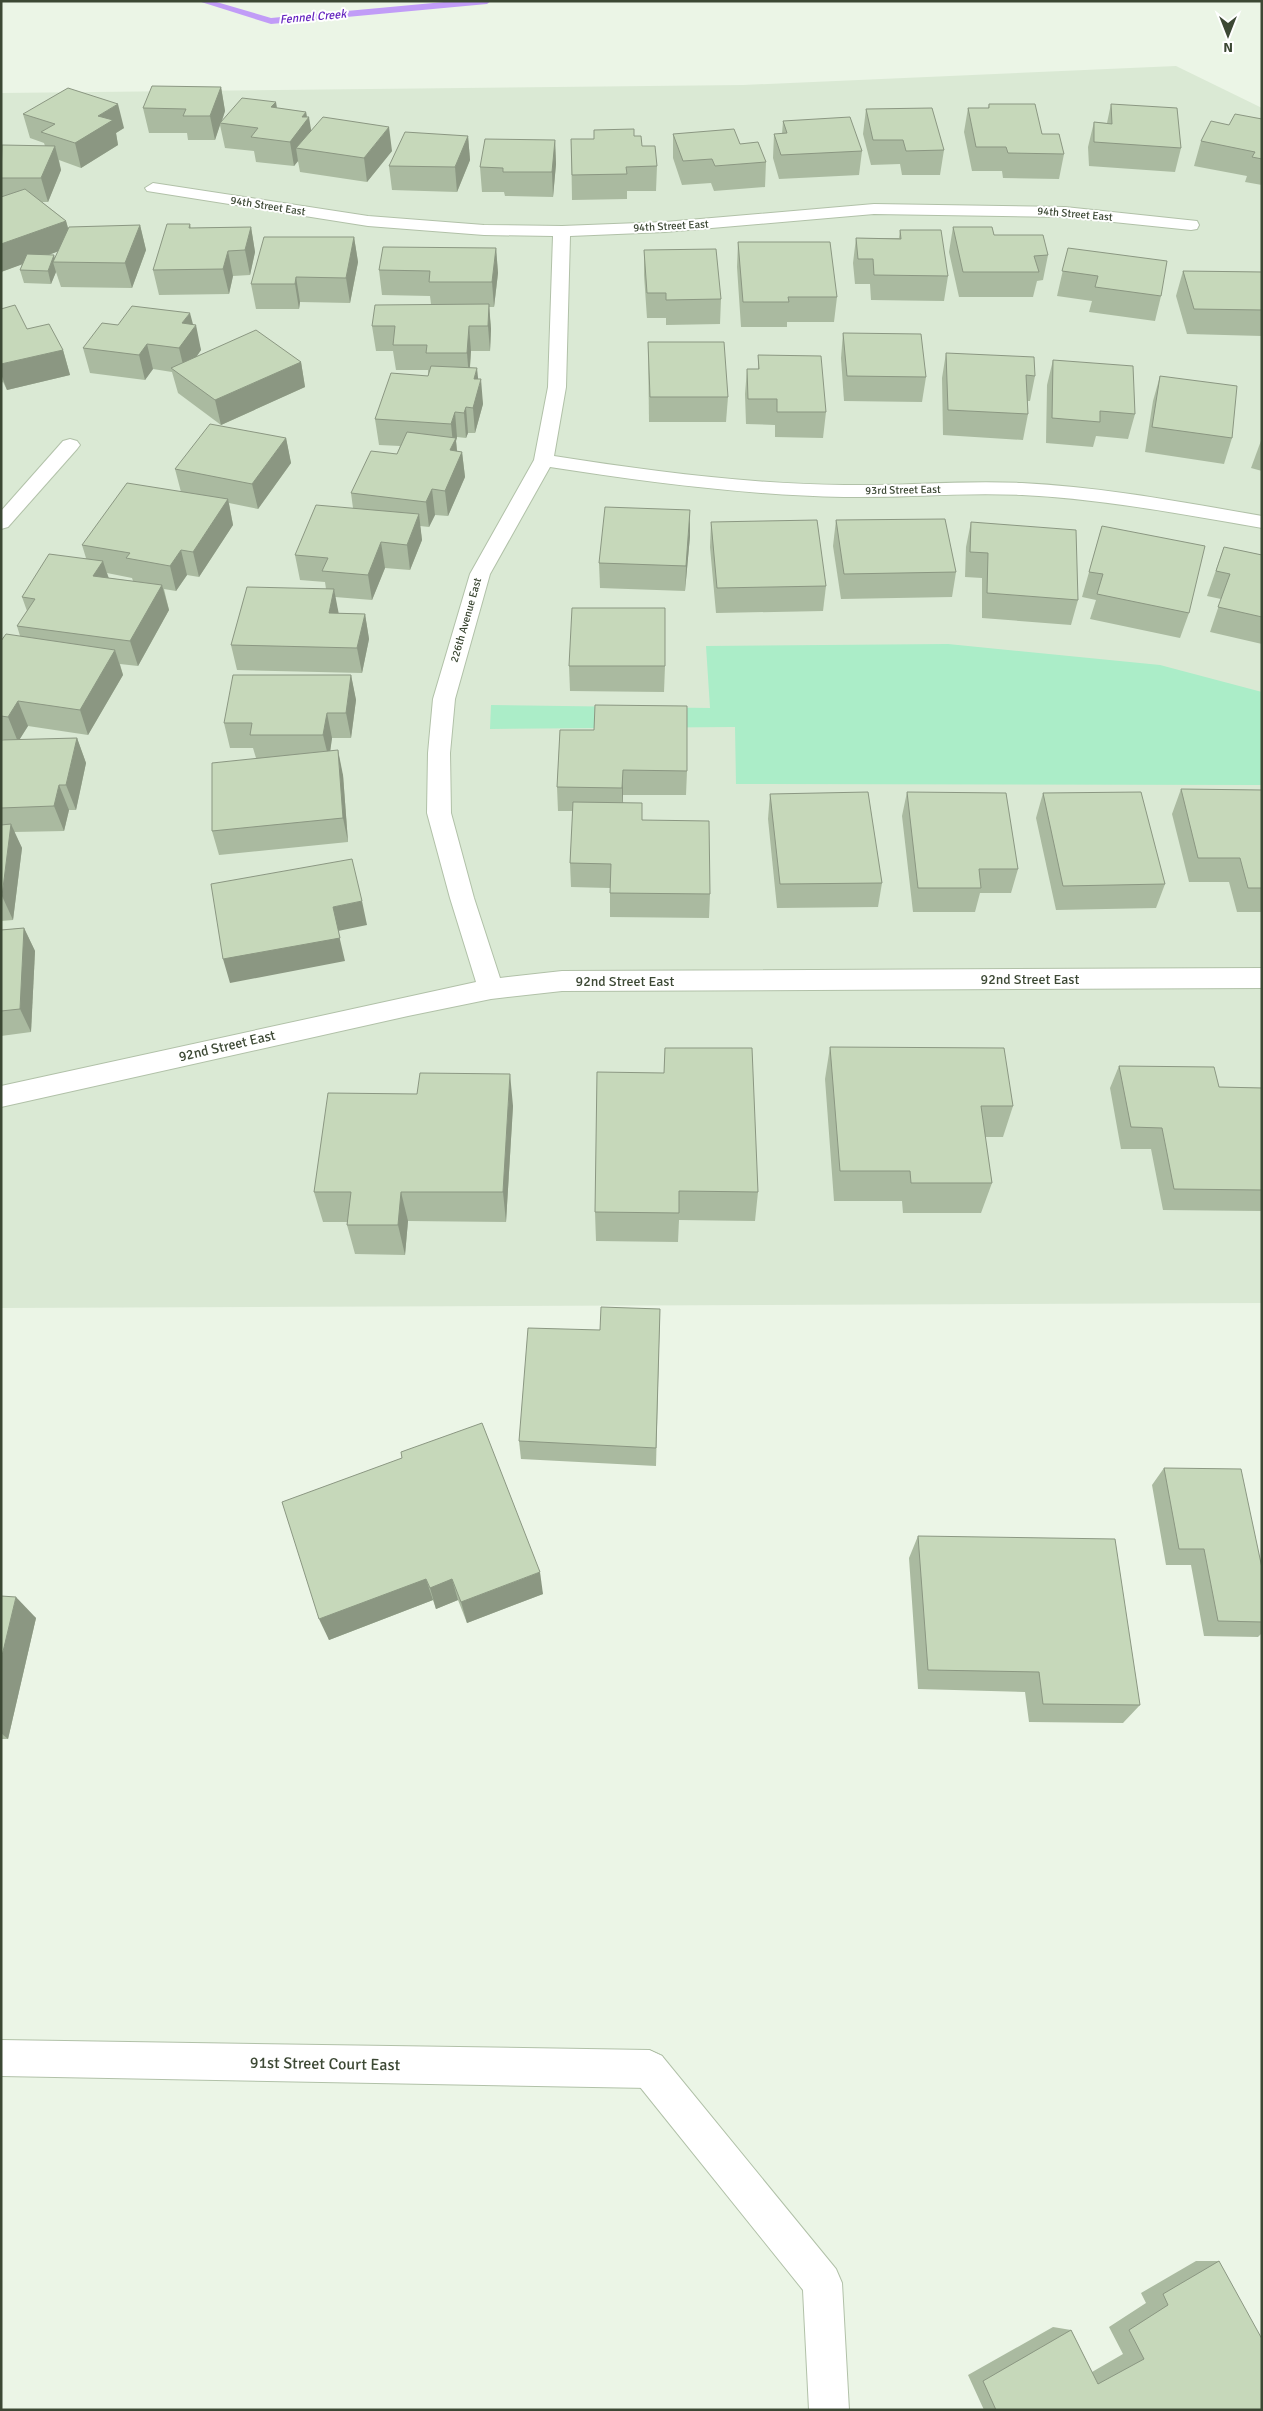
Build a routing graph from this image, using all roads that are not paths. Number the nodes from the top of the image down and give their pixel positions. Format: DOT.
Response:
graph roads {
  1 [pos="153,188"];
  2 [pos="1191,225"];
  3 [pos="562,231"];
  4 [pos="70,445"];
  5 [pos="544,460"];
  6 [pos="1262,522"];
  7 [pos="1,523"];
  8 [pos="1262,978"];
  9 [pos="491,989"];
  10 [pos="1,1097"];
  11 [pos="1,2058"];
  12 [pos="829,2410"];
  1 -- 3 [label="street, 94th Street East"];
  2 -- 3 [label="street, 94th Street East"];
  3 -- 5 [label="street, 226th Avenue East"];
  4 -- 7 [label="street"];
  5 -- 6 [label="street, 93rd Street East"];
  5 -- 9 [label="street, 226th Avenue East"];
  8 -- 9 [label="street, 92nd Street East"];
  9 -- 10 [label="street, 92nd Street East"];
  11 -- 12 [label="street, 91st Street Court East"];
}
